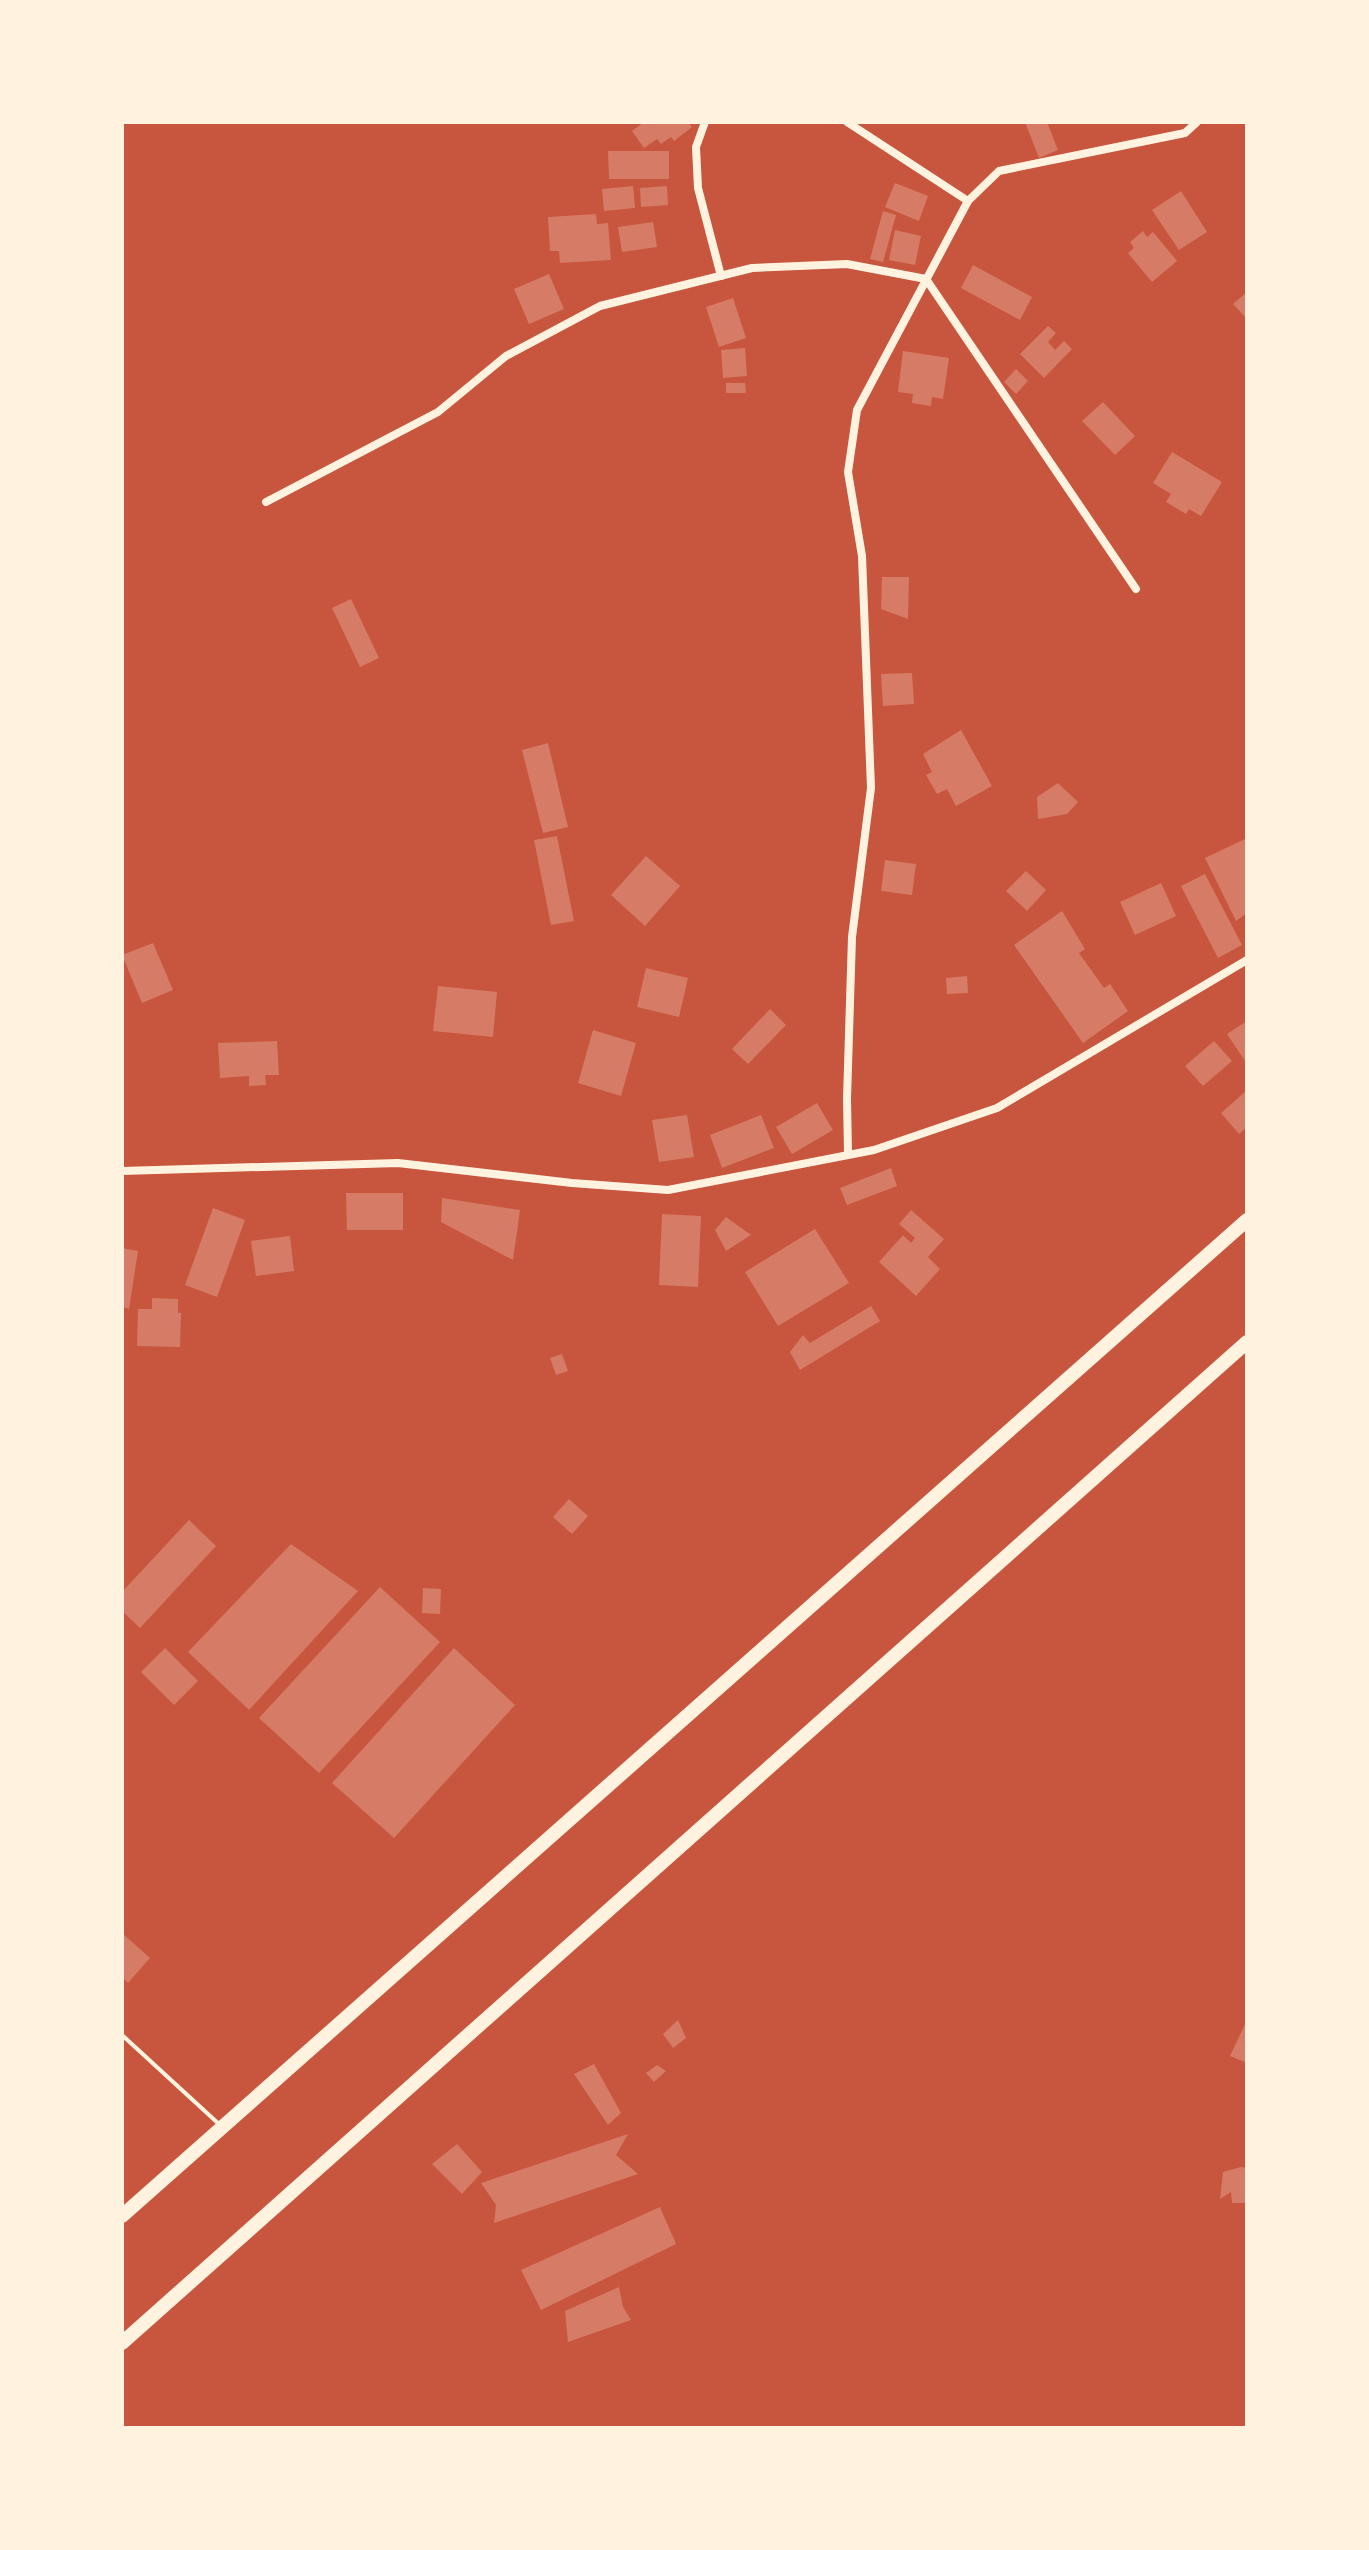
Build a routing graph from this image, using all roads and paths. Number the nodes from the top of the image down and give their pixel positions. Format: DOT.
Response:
graph roads {
  1 [pos="705,122"];
  2 [pos="847,122"];
  3 [pos="1197,122"];
  4 [pos="968,201"];
  5 [pos="721,276"];
  6 [pos="926,279"];
  7 [pos="266,502"];
  8 [pos="1136,589"];
  9 [pos="1247,960"];
  10 [pos="848,1153"];
  11 [pos="122,1171"];
  12 [pos="1247,1220"];
  13 [pos="1247,1342"];
  14 [pos="122,2035"];
  15 [pos="222,2127"];
  16 [pos="122,2216"];
  17 [pos="122,2343"];
  1 -- 5 [label="street"];
  2 -- 4 [label="street"];
  3 -- 4 [label="street"];
  4 -- 6 [label="street"];
  5 -- 6 [label="street"];
  5 -- 7 [label="street"];
  6 -- 8 [label="street"];
  6 -- 10 [label="street"];
  9 -- 10 [label="street"];
  10 -- 11 [label="street"];
  12 -- 15 [label="highway"];
  13 -- 17 [label="highway"];
  14 -- 15 [label="lane"];
  15 -- 16 [label="highway"];
}
